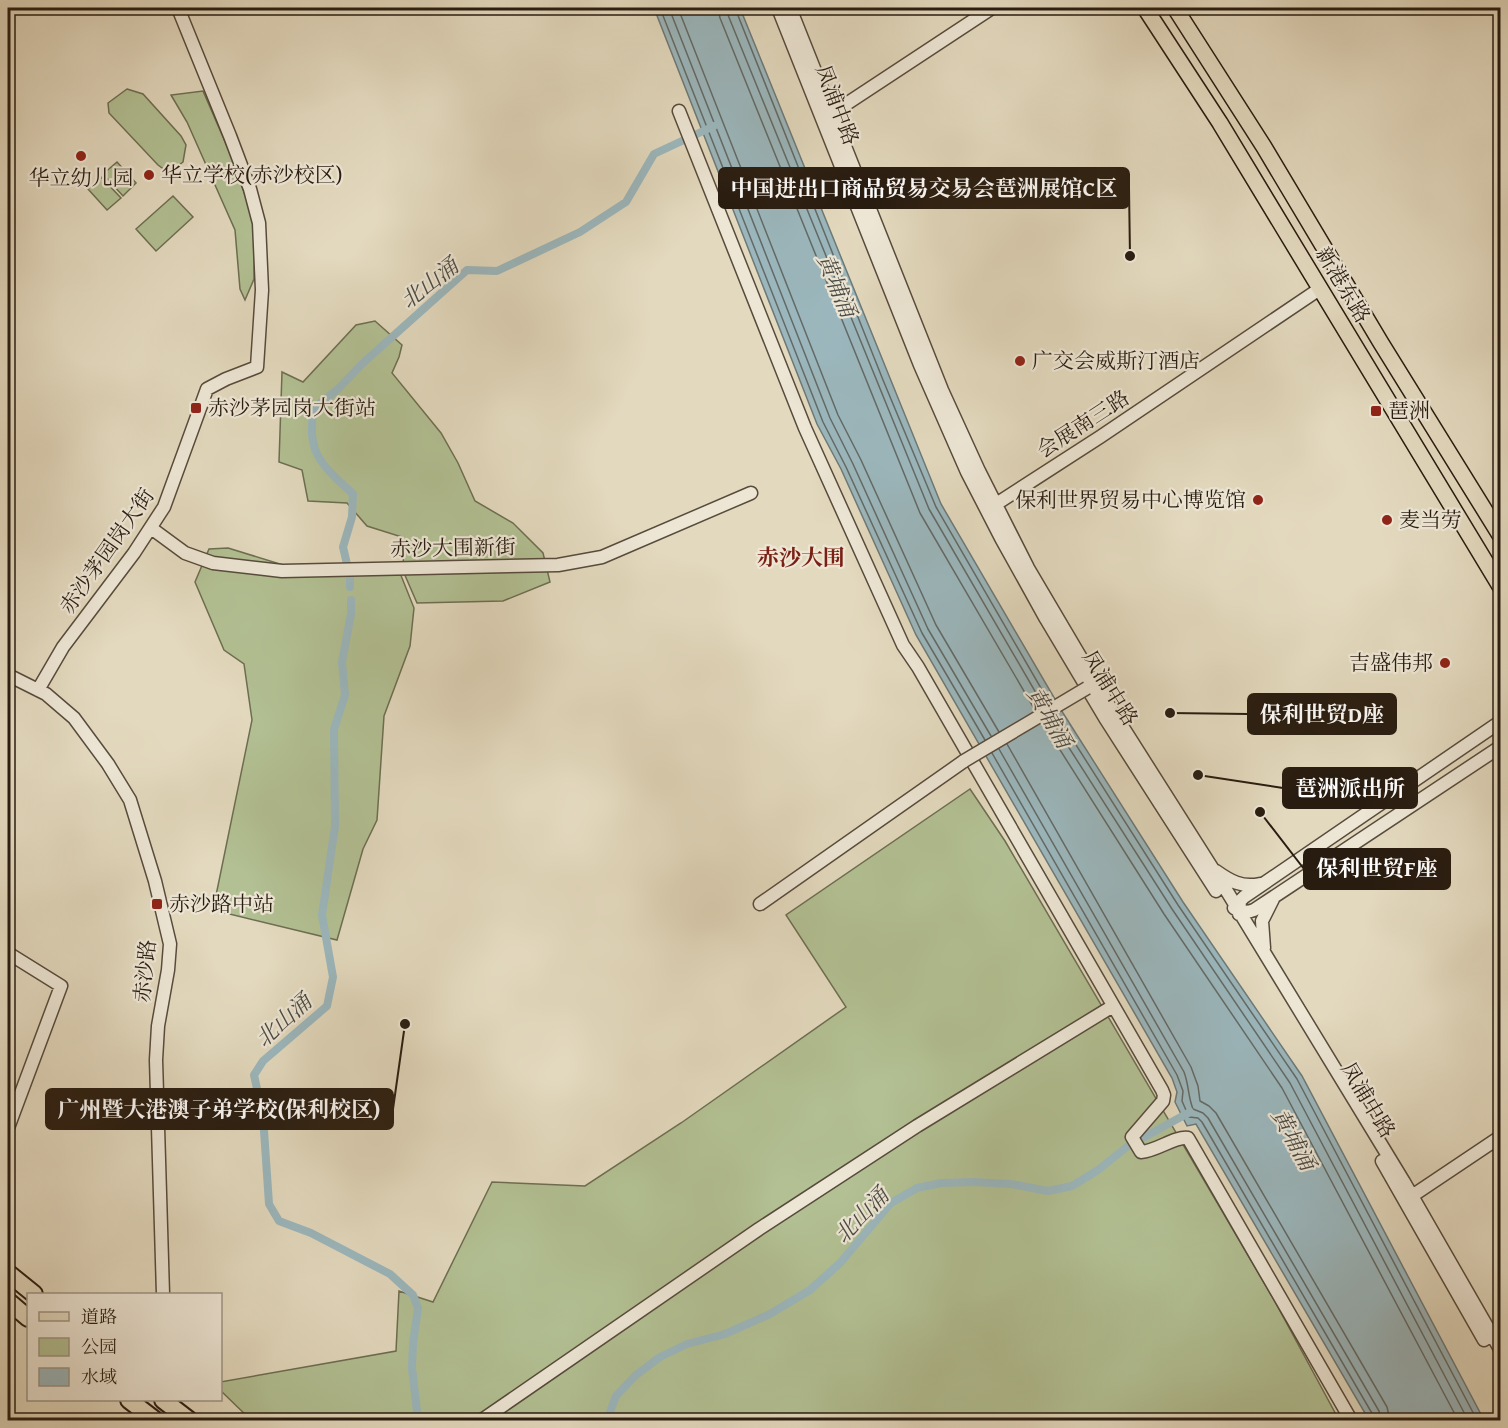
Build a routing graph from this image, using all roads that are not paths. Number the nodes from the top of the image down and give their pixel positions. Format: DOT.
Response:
graph roads {
  1 [pos="178,8"];
  2 [pos="778,8"];
  3 [pos="790,8"];
  4 [pos="992,8"];
  5 [pos="1145,8"];
  6 [pos="1175,8"];
  7 [pos="679,111"];
  8 [pos="827,117"];
  9 [pos="1321,288"];
  10 [pos="752,493"];
  11 [pos="991,507"];
  12 [pos="152,528"];
  13 [pos="1500,535"];
  14 [pos="1500,586"];
  15 [pos="8,675"];
  16 [pos="1087,688"];
  17 [pos="38,690"];
  18 [pos="1500,722"];
  19 [pos="1500,747"];
  20 [pos="1211,868"];
  21 [pos="1264,883"];
  22 [pos="1274,897"];
  23 [pos="1223,900"];
  24 [pos="760,904"];
  25 [pos="1238,911"];
  26 [pos="1241,929"];
  27 [pos="8,954"];
  28 [pos="1265,955"];
  29 [pos="1113,1006"];
  30 [pos="8,1128"];
  31 [pos="1500,1137"];
  32 [pos="1408,1198"];
  33 [pos="8,1273"];
  34 [pos="33,1293"];
  35 [pos="164,1293"];
  36 [pos="8,1301"];
  37 [pos="27,1317"];
  38 [pos="1500,1349"];
  39 [pos="130,1401"];
  40 [pos="164,1401"];
  41 [pos="150,1419"];
  42 [pos="189,1420"];
  43 [pos="482,1420"];
  44 [pos="1351,1420"];
  1 -- 12 [label="street, 赤沙茅园岗大街"];
  2 -- 8 [label="street, 凤浦中路"];
  3 -- 8 [label="street, 凤浦中路"];
  4 -- 8 [label="street"];
  5 -- 9 [label="main road, 新港东路"];
  6 -- 13 [label="main road, 新港东路"];
  7 -- 29 [label="street"];
  8 -- 11 [label="street, 凤浦中路"];
  9 -- 11 [label="street, 会展南三路"];
  9 -- 14 [label="main road, 新港东路"];
  10 -- 12 [label="street, 赤沙大围新街"];
  11 -- 16 [label="street, 凤浦中路"];
  11 -- 20 [label="street, 凤浦中路"];
  12 -- 17 [label="street, 赤沙茅园岗大街"];
  15 -- 17 [label="street, 赤沙路"];
  16 -- 23 [label="street, 凤浦中路"];
  16 -- 24 [label="street, bridge"];
  17 -- 35 [label="street, 赤沙路"];
  18 -- 21 [label="street"];
  19 -- 22 [label="street"];
  20 -- 21 [label="street"];
  20 -- 25 [label="street, 凤浦中路"];
  21 -- 25 [label="street"];
  22 -- 25 [label="street"];
  22 -- 28 [label="street"];
  23 -- 25 [label="street"];
  23 -- 26 [label="street, 凤浦中路"];
  25 -- 26 [label="street"];
  25 -- 28 [label="street, 凤浦中路"];
  26 -- 32 [label="street, 凤浦中路"];
  27 -- 30 [label="street"];
  28 -- 32 [label="street, 凤浦中路"];
  29 -- 43 [label="street"];
  29 -- 44 [label="street"];
  31 -- 32 [label="street"];
  32 -- 38 [label="street, 凤浦中路"];
  33 -- 34 [label="highway"];
  36 -- 37 [label="highway"];
  39 -- 41 [label="highway"];
  40 -- 42 [label="highway"];
}
